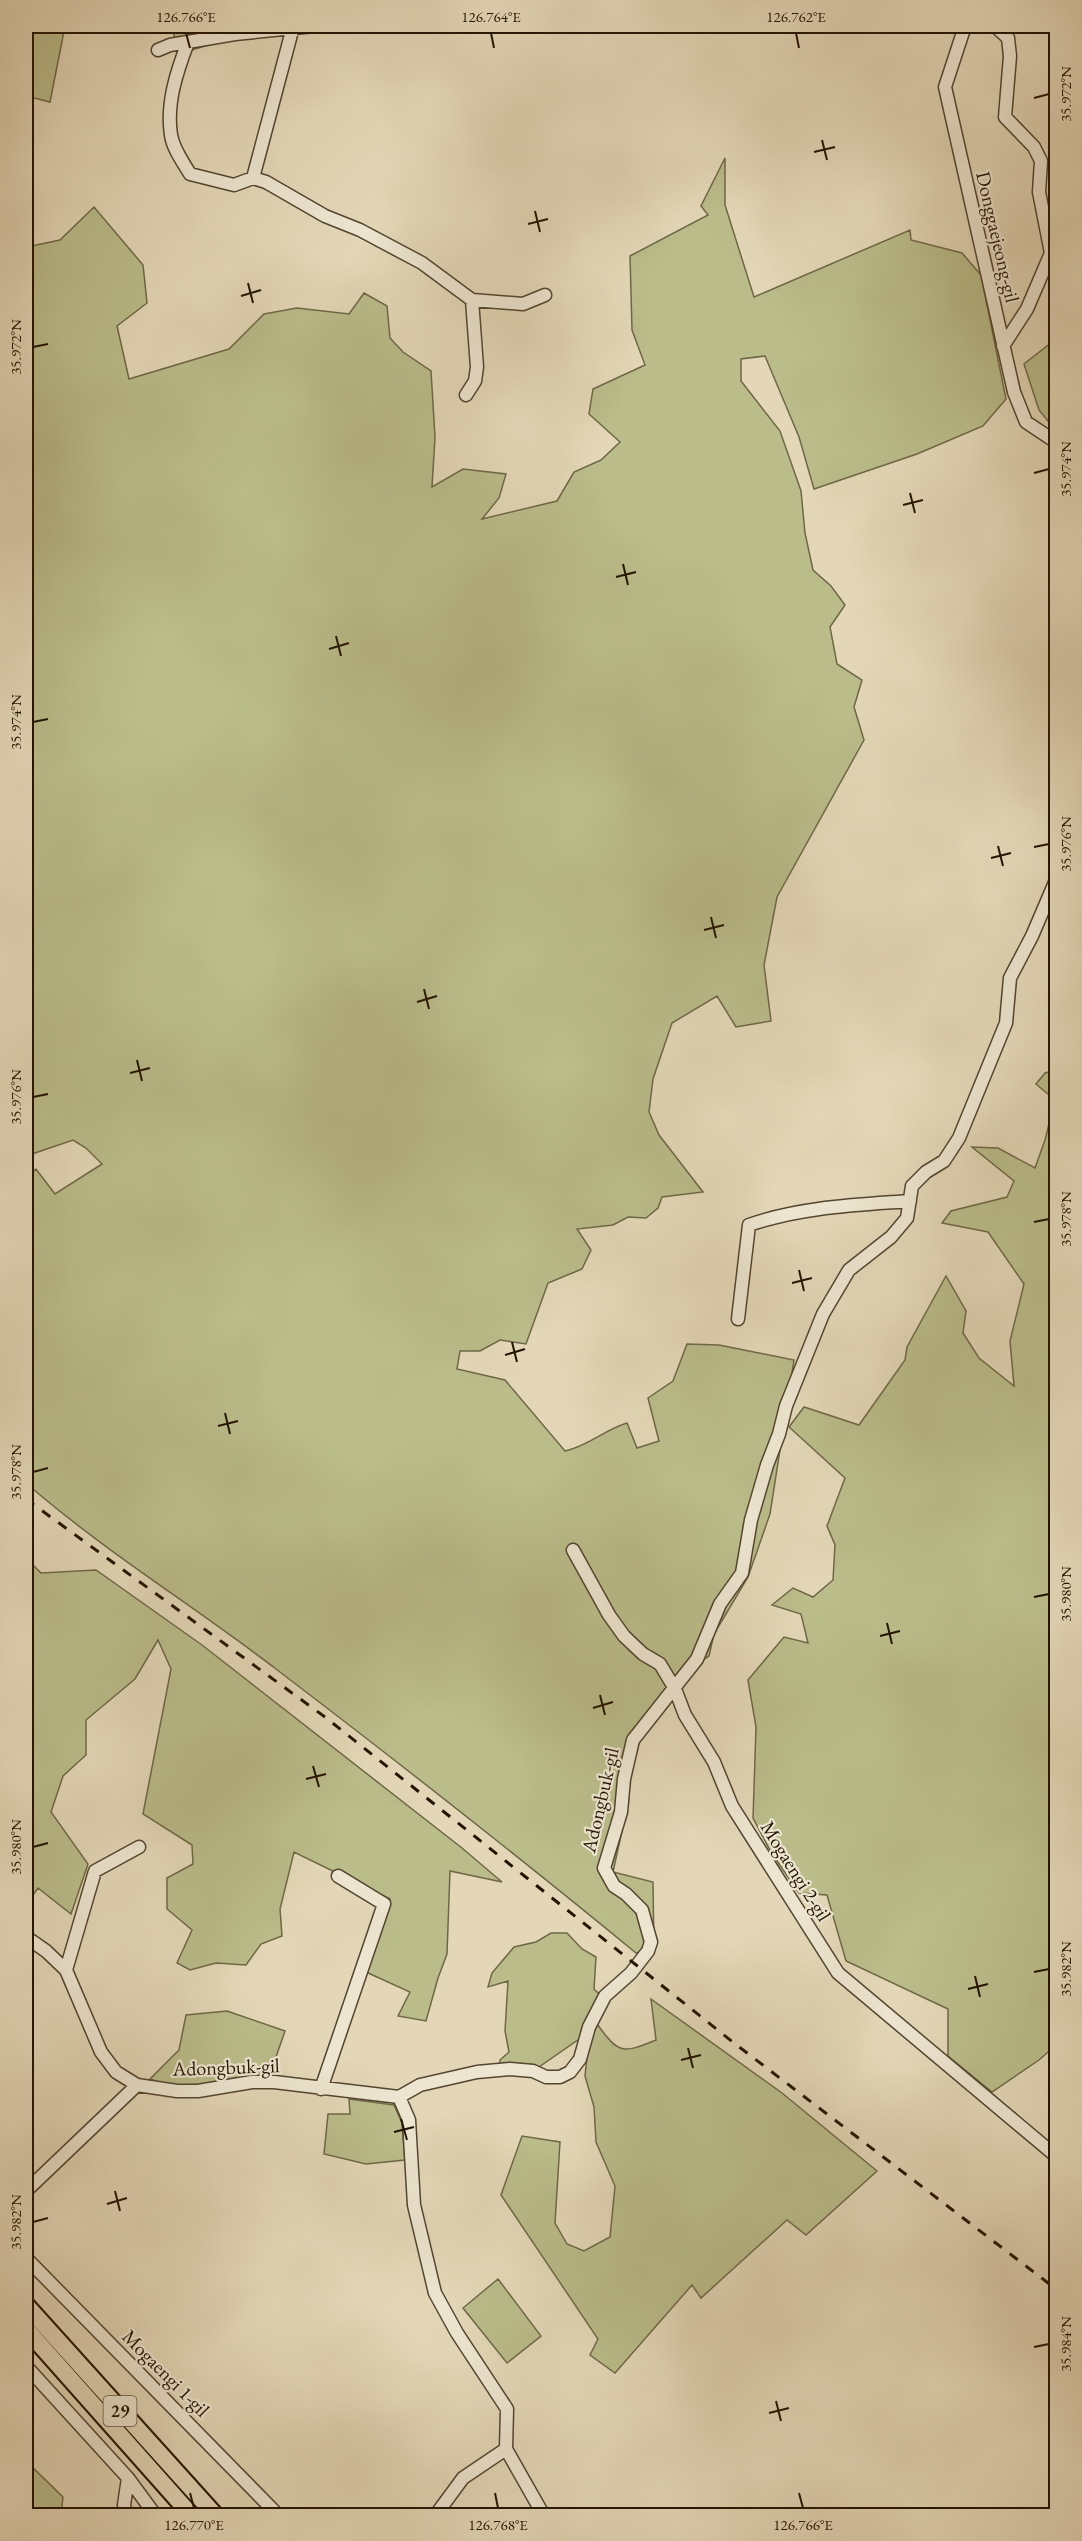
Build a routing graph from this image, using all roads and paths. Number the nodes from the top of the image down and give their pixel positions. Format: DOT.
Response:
graph roads {
  1 [pos="314,26"];
  2 [pos="965,26"];
  3 [pos="995,26"];
  4 [pos="293,27"];
  5 [pos="188,42"];
  6 [pos="158,50"];
  7 [pos="253,178"];
  8 [pos="544,295"];
  9 [pos="472,300"];
  10 [pos="1003,346"];
  11 [pos="466,395"];
  12 [pos="1056,442"];
  13 [pos="1056,880"];
  14 [pos="910,1201"];
  15 [pos="738,1319"];
  16 [pos="573,1550"];
  17 [pos="675,1689"];
  18 [pos="139,1847"];
  19 [pos="338,1876"];
  20 [pos="26,1937"];
  21 [pos="66,1970"];
  22 [pos="137,2085"];
  23 [pos="321,2089"];
  24 [pos="399,2097"];
  25 [pos="1056,2156"];
  26 [pos="26,2191"];
  27 [pos="26,2259"];
  28 [pos="26,2305"];
  29 [pos="26,2329"];
  30 [pos="26,2366"];
  31 [pos="154,2449"];
  32 [pos="506,2449"];
  33 [pos="128,2478"];
  34 [pos="126,2516"];
  35 [pos="156,2516"];
  36 [pos="192,2516"];
  37 [pos="216,2516"];
  38 [pos="228,2516"];
  39 [pos="279,2516"];
  40 [pos="435,2516"];
  41 [pos="544,2516"];
  1 -- 4 [label="street"];
  2 -- 10 [label="street, Donggaejeong-gil"];
  3 -- 10 [label="street"];
  4 -- 5 [label="street"];
  4 -- 7 [label="street"];
  5 -- 6 [label="street"];
  5 -- 7 [label="street"];
  7 -- 9 [label="street"];
  8 -- 9 [label="street"];
  9 -- 11 [label="street"];
  10 -- 12 [label="street, Donggaejeong-gil"];
  13 -- 14 [label="street"];
  14 -- 15 [label="street"];
  14 -- 17 [label="street"];
  16 -- 17 [label="street, Mogaengi 2-gil"];
  17 -- 24 [label="street, Adongbuk-gil"];
  17 -- 25 [label="street, Mogaengi 2-gil"];
  18 -- 21 [label="street"];
  19 -- 23 [label="street"];
  20 -- 21 [label="street, Adongbuk-gil"];
  21 -- 22 [label="street, Adongbuk-gil"];
  22 -- 23 [label="street, Adongbuk-gil"];
  22 -- 26 [label="street"];
  23 -- 24 [label="street, Adongbuk-gil"];
  24 -- 32 [label="street"];
  27 -- 39 [label="street, Mogaengi 1-gil"];
  28 -- 31 [label="highway, 29"];
  29 -- 36 [label="highway, 29"];
  30 -- 33 [label="street"];
  31 -- 37 [label="highway, 29"];
  31 -- 38 [label="highway"];
  32 -- 40 [label="street"];
  32 -- 41 [label="street"];
  33 -- 34 [label="street"];
  33 -- 35 [label="street"];
}
